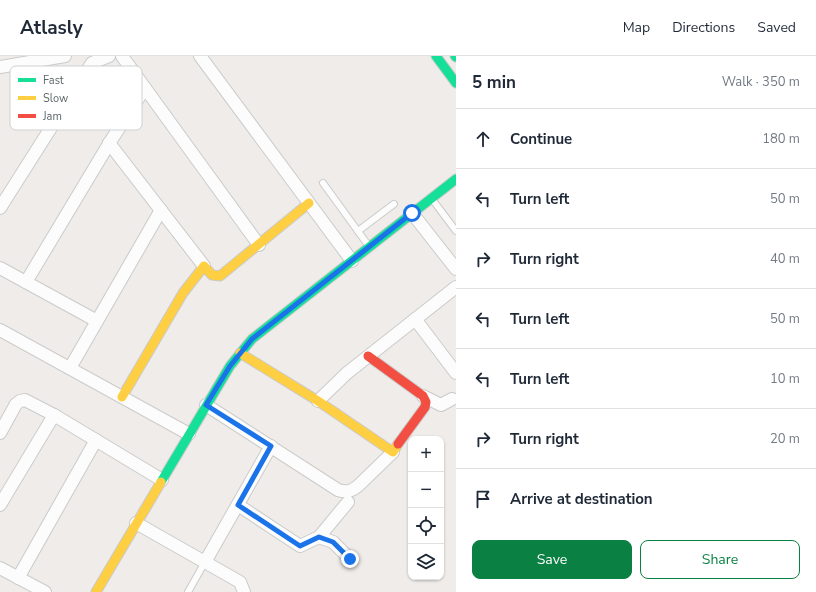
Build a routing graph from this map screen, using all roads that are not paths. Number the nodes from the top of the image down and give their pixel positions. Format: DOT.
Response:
graph roads {
  1 [pos="65,56"];
  2 [pos="109,56"];
  3 [pos="122,56"];
  4 [pos="200,56"];
  5 [pos="436,56"];
  6 [pos="88,59"];
  7 [pos="10,66"];
  8 [pos="11,66"];
  9 [pos="129,66"];
  10 [pos="0,68"];
  11 [pos="456,83"];
  12 [pos="142,84"];
  13 [pos="145,88"];
  14 [pos="142,93"];
  15 [pos="46,130"];
  16 [pos="118,130"];
  17 [pos="109,143"];
  18 [pos="456,179"];
  19 [pos="323,182"];
  20 [pos="431,198"];
  21 [pos="309,203"];
  22 [pos="394,204"];
  23 [pos="0,208"];
  24 [pos="161,210"];
  25 [pos="412,213"];
  26 [pos="358,231"];
  27 [pos="456,231"];
  28 [pos="259,244"];
  29 [pos="369,247"];
  30 [pos="352,260"];
  31 [pos="204,266"];
  32 [pos="0,268"];
  33 [pos="456,269"];
  34 [pos="26,282"];
  35 [pos="456,287"];
  36 [pos="415,319"];
  37 [pos="97,321"];
  38 [pos="0,330"];
  39 [pos="240,353"];
  40 [pos="368,356"];
  41 [pos="70,368"];
  42 [pos="456,373"];
  43 [pos="423,396"];
  44 [pos="122,397"];
  45 [pos="452,399"];
  46 [pos="318,401"];
  47 [pos="206,405"];
  48 [pos="54,415"];
  49 [pos="0,433"];
  50 [pos="189,434"];
  51 [pos="96,440"];
  52 [pos="271,446"];
  53 [pos="393,452"];
  54 [pos="162,480"];
  55 [pos="348,502"];
  56 [pos="0,505"];
  57 [pos="238,505"];
  58 [pos="136,523"];
  59 [pos="319,537"];
  60 [pos="350,559"];
  61 [pos="205,562"];
  62 [pos="0,568"];
  63 [pos="18,578"];
  64 [pos="45,592"];
  65 [pos="96,592"];
  66 [pos="188,592"];
  67 [pos="244,592"];
  1 -- 8 [label="street"];
  2 -- 6 [label="street"];
  3 -- 9 [label="street"];
  4 -- 21 [label="street"];
  5 -- 11 [label="street"];
  7 -- 10 [label="street"];
  12 -- 13 [label="street"];
  13 -- 14 [label="street"];
  13 -- 28 [label="street"];
  15 -- 23 [label="street"];
  16 -- 17 [label="street"];
  17 -- 24 [label="street"];
  17 -- 34 [label="street"];
  18 -- 20 [label="street"];
  19 -- 26 [label="lane"];
  20 -- 25 [label="street"];
  20 -- 27 [label="lane"];
  21 -- 28 [label="street"];
  21 -- 30 [label="street"];
  22 -- 26 [label="lane"];
  24 -- 31 [label="street"];
  24 -- 37 [label="street"];
  25 -- 29 [label="street"];
  25 -- 33 [label="street"];
  26 -- 29 [label="lane"];
  28 -- 31 [label="street"];
  29 -- 30 [label="street"];
  30 -- 39 [label="street"];
  31 -- 44 [label="street"];
  32 -- 34 [label="street"];
  34 -- 37 [label="street"];
  35 -- 36 [label="street"];
  36 -- 40 [label="street"];
  36 -- 42 [label="street"];
  37 -- 41 [label="street"];
  38 -- 41 [label="street"];
  39 -- 46 [label="street"];
  39 -- 47 [label="street"];
  40 -- 43 [label="street"];
  40 -- 46 [label="street"];
  41 -- 44 [label="street"];
  43 -- 45 [label="street"];
  43 -- 53 [label="street"];
  44 -- 50 [label="street"];
  46 -- 53 [label="street"];
  47 -- 50 [label="street"];
  47 -- 52 [label="street"];
  48 -- 49 [label="street"];
  48 -- 51 [label="street"];
  48 -- 56 [label="street"];
  50 -- 54 [label="street"];
  51 -- 54 [label="street"];
  51 -- 63 [label="street"];
  52 -- 53 [label="street"];
  52 -- 57 [label="street"];
  54 -- 58 [label="street"];
  55 -- 59 [label="street"];
  57 -- 59 [label="street"];
  57 -- 61 [label="street"];
  58 -- 61 [label="street"];
  58 -- 65 [label="street"];
  59 -- 60 [label="street"];
  61 -- 66 [label="lane"];
  61 -- 67 [label="street"];
  62 -- 63 [label="street"];
  63 -- 64 [label="street"];
}
